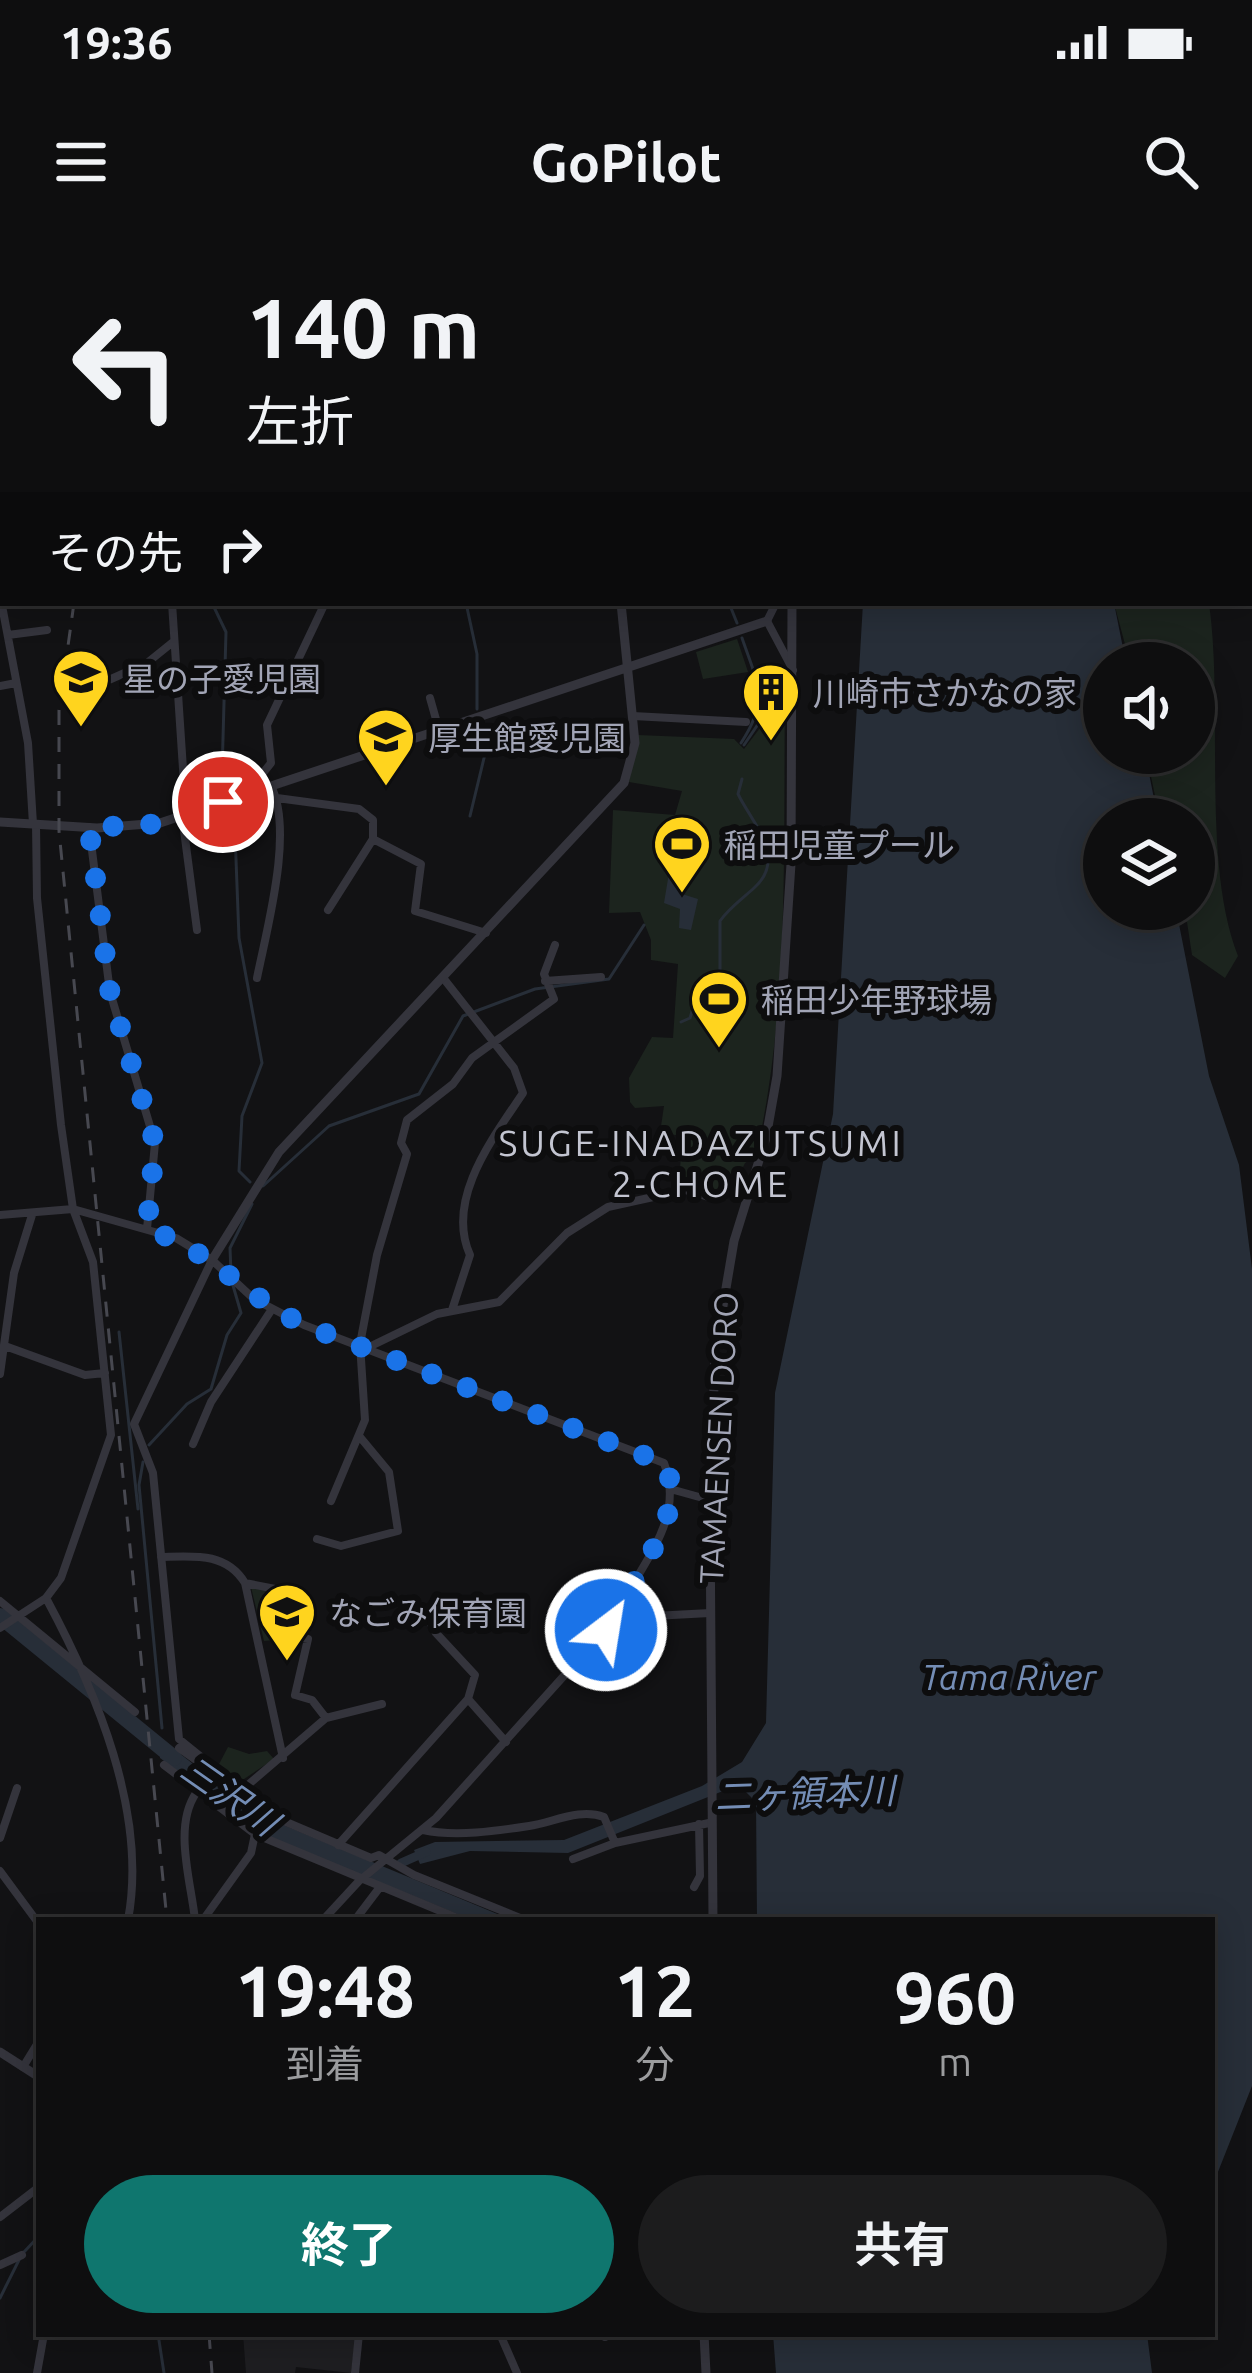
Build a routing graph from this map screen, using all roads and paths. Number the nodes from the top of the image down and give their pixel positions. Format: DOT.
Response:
graph roads {
  1 [pos="2,606"];
  2 [pos="172,606"];
  3 [pos="325,606"];
  4 [pos="621,606"];
  5 [pos="774,606"];
  6 [pos="792,606"];
  7 [pos="767,621"];
  8 [pos="47,630"];
  9 [pos="8,635"];
  10 [pos="175,641"];
  11 [pos="628,668"];
  12 [pos="794,671"];
  13 [pos="110,679"];
  14 [pos="16,683"];
  15 [pos="0,686"];
  16 [pos="430,698"];
  17 [pos="632,716"];
  18 [pos="746,722"];
  19 [pos="439,730"];
  20 [pos="266,787"];
  21 [pos="277,797"];
  22 [pos="184,814"];
  23 [pos="0,822"];
  24 [pos="34,824"];
  25 [pos="89,827"];
  26 [pos="373,839"];
  27 [pos="328,910"];
  28 [pos="196,930"];
  29 [pos="487,933"];
  30 [pos="555,945"];
  31 [pos="601,977"];
  32 [pos="257,978"];
  33 [pos="444,979"];
  34 [pos="546,985"];
  35 [pos="495,1042"];
  36 [pos="715,1199"];
  37 [pos="73,1209"];
  38 [pos="0,1215"];
  39 [pos="32,1215"];
  40 [pos="147,1229"];
  41 [pos="212,1260"];
  42 [pos="272,1309"];
  43 [pos="452,1311"];
  44 [pos="365,1345"];
  45 [pos="4,1346"];
  46 [pos="105,1373"];
  47 [pos="0,1374"];
  48 [pos="360,1437"];
  49 [pos="193,1444"];
  50 [pos="674,1490"];
  51 [pos="710,1500"];
  52 [pos="331,1501"];
  53 [pos="317,1539"];
  54 [pos="161,1557"];
  55 [pos="245,1583"];
  56 [pos="46,1598"];
  57 [pos="0,1601"];
  58 [pos="425,1613"];
  59 [pos="710,1613"];
  60 [pos="18,1616"];
  61 [pos="616,1618"];
  62 [pos="0,1628"];
  63 [pos="86,1671"];
  64 [pos="468,1699"];
  65 [pos="382,1704"];
  66 [pos="135,1712"];
  67 [pos="326,1718"];
  68 [pos="506,1742"];
  69 [pos="179,1748"];
  70 [pos="283,1758"];
  71 [pos="164,1766"];
  72 [pos="17,1788"];
  73 [pos="196,1793"];
  74 [pos="706,1820"];
  75 [pos="423,1830"];
  76 [pos="255,1834"];
  77 [pos="0,1838"];
  78 [pos="615,1843"];
  79 [pos="338,1845"];
  80 [pos="573,1859"];
  81 [pos="383,1861"];
  82 [pos="0,1871"];
  83 [pos="361,1880"];
  84 [pos="380,1887"];
  85 [pos="694,1887"];
  86 [pos="129,1917"];
  87 [pos="199,1917"];
  88 [pos="201,1917"];
  89 [pos="326,1917"];
  90 [pos="358,1917"];
  91 [pos="449,1917"];
  92 [pos="518,1917"];
  93 [pos="713,1917"];
  94 [pos="36,1920"];
  95 [pos="36,2046"];
  96 [pos="0,2052"];
  97 [pos="23,2067"];
  98 [pos="36,2075"];
  99 [pos="36,2189"];
  100 [pos="0,2217"];
  101 [pos="22,2255"];
  102 [pos="0,2265"];
  103 [pos="43,2337"];
  104 [pos="359,2337"];
  105 [pos="501,2337"];
  106 [pos="704,2337"];
  107 [pos="37,2373"];
  108 [pos="355,2373"];
  109 [pos="517,2373"];
  110 [pos="706,2373"];
  1 -- 9 [label="street"];
  2 -- 10 [label="street"];
  3 -- 20 [label="street"];
  4 -- 11 [label="street"];
  5 -- 7 [label="street"];
  6 -- 12 [label="street, TAMAENSEN DORO"];
  7 -- 11 [label="street"];
  7 -- 12 [label="street"];
  8 -- 9 [label="street"];
  9 -- 14 [label="street"];
  10 -- 13 [label="street"];
  10 -- 22 [label="street"];
  11 -- 17 [label="street"];
  11 -- 19 [label="street"];
  12 -- 51 [label="street, TAMAENSEN DORO"];
  14 -- 15 [label="street"];
  14 -- 24 [label="street"];
  16 -- 19 [label="street"];
  17 -- 18 [label="street"];
  17 -- 29 [label="street"];
  19 -- 20 [label="street"];
  20 -- 21 [label="street"];
  20 -- 22 [label="street"];
  21 -- 26 [label="street"];
  21 -- 32 [label="street"];
  22 -- 25 [label="street"];
  22 -- 28 [label="street"];
  23 -- 24 [label="street"];
  24 -- 25 [label="street"];
  24 -- 37 [label="street"];
  25 -- 40 [label="street"];
  26 -- 27 [label="street"];
  26 -- 29 [label="street"];
  29 -- 33 [label="street"];
  30 -- 34 [label="street"];
  31 -- 34 [label="street"];
  33 -- 35 [label="street"];
  33 -- 41 [label="street"];
  34 -- 35 [label="street"];
  35 -- 43 [label="street"];
  35 -- 44 [label="street"];
  36 -- 43 [label="street"];
  37 -- 39 [label="street"];
  37 -- 40 [label="street"];
  37 -- 46 [label="street"];
  38 -- 39 [label="street"];
  39 -- 45 [label="street"];
  40 -- 41 [label="street"];
  41 -- 42 [label="street"];
  41 -- 54 [label="street"];
  42 -- 44 [label="street"];
  42 -- 49 [label="street"];
  43 -- 44 [label="street"];
  44 -- 48 [label="street"];
  44 -- 50 [label="street"];
  45 -- 46 [label="street"];
  45 -- 47 [label="street"];
  46 -- 56 [label="street"];
  48 -- 52 [label="street"];
  48 -- 53 [label="street"];
  50 -- 51 [label="street"];
  50 -- 61 [label="street"];
  51 -- 59 [label="street, TAMAENSEN DORO"];
  54 -- 55 [label="street"];
  54 -- 70 [label="street"];
  55 -- 67 [label="street"];
  55 -- 70 [label="street"];
  56 -- 60 [label="street"];
  56 -- 63 [label="street"];
  57 -- 60 [label="street"];
  58 -- 64 [label="street"];
  59 -- 61 [label="street"];
  59 -- 74 [label="street, TAMAENSEN DORO"];
  60 -- 62 [label="street"];
  60 -- 63 [label="street"];
  61 -- 68 [label="street"];
  63 -- 66 [label="street"];
  63 -- 86 [label="street"];
  64 -- 68 [label="street"];
  64 -- 79 [label="street"];
  65 -- 67 [label="street"];
  67 -- 70 [label="street"];
  68 -- 75 [label="street"];
  69 -- 79 [label="street"];
  71 -- 73 [label="street"];
  72 -- 77 [label="street"];
  73 -- 76 [label="street"];
  73 -- 87 [label="street"];
  74 -- 78 [label="street"];
  74 -- 85 [label="street"];
  74 -- 93 [label="street, TAMAENSEN DORO"];
  75 -- 78 [label="street"];
  75 -- 81 [label="street"];
  76 -- 83 [label="street"];
  76 -- 88 [label="street"];
  78 -- 80 [label="street"];
  79 -- 81 [label="street"];
  81 -- 83 [label="street"];
  81 -- 92 [label="street"];
  82 -- 94 [label="street"];
  83 -- 84 [label="street"];
  83 -- 89 [label="street"];
  84 -- 90 [label="street"];
  84 -- 91 [label="street"];
  95 -- 97 [label="street"];
  96 -- 97 [label="street"];
  97 -- 98 [label="street"];
  99 -- 100 [label="street"];
  101 -- 102 [label="street"];
  103 -- 107 [label="street"];
  104 -- 108 [label="street"];
  105 -- 109 [label="street"];
  106 -- 110 [label="street"];
}
